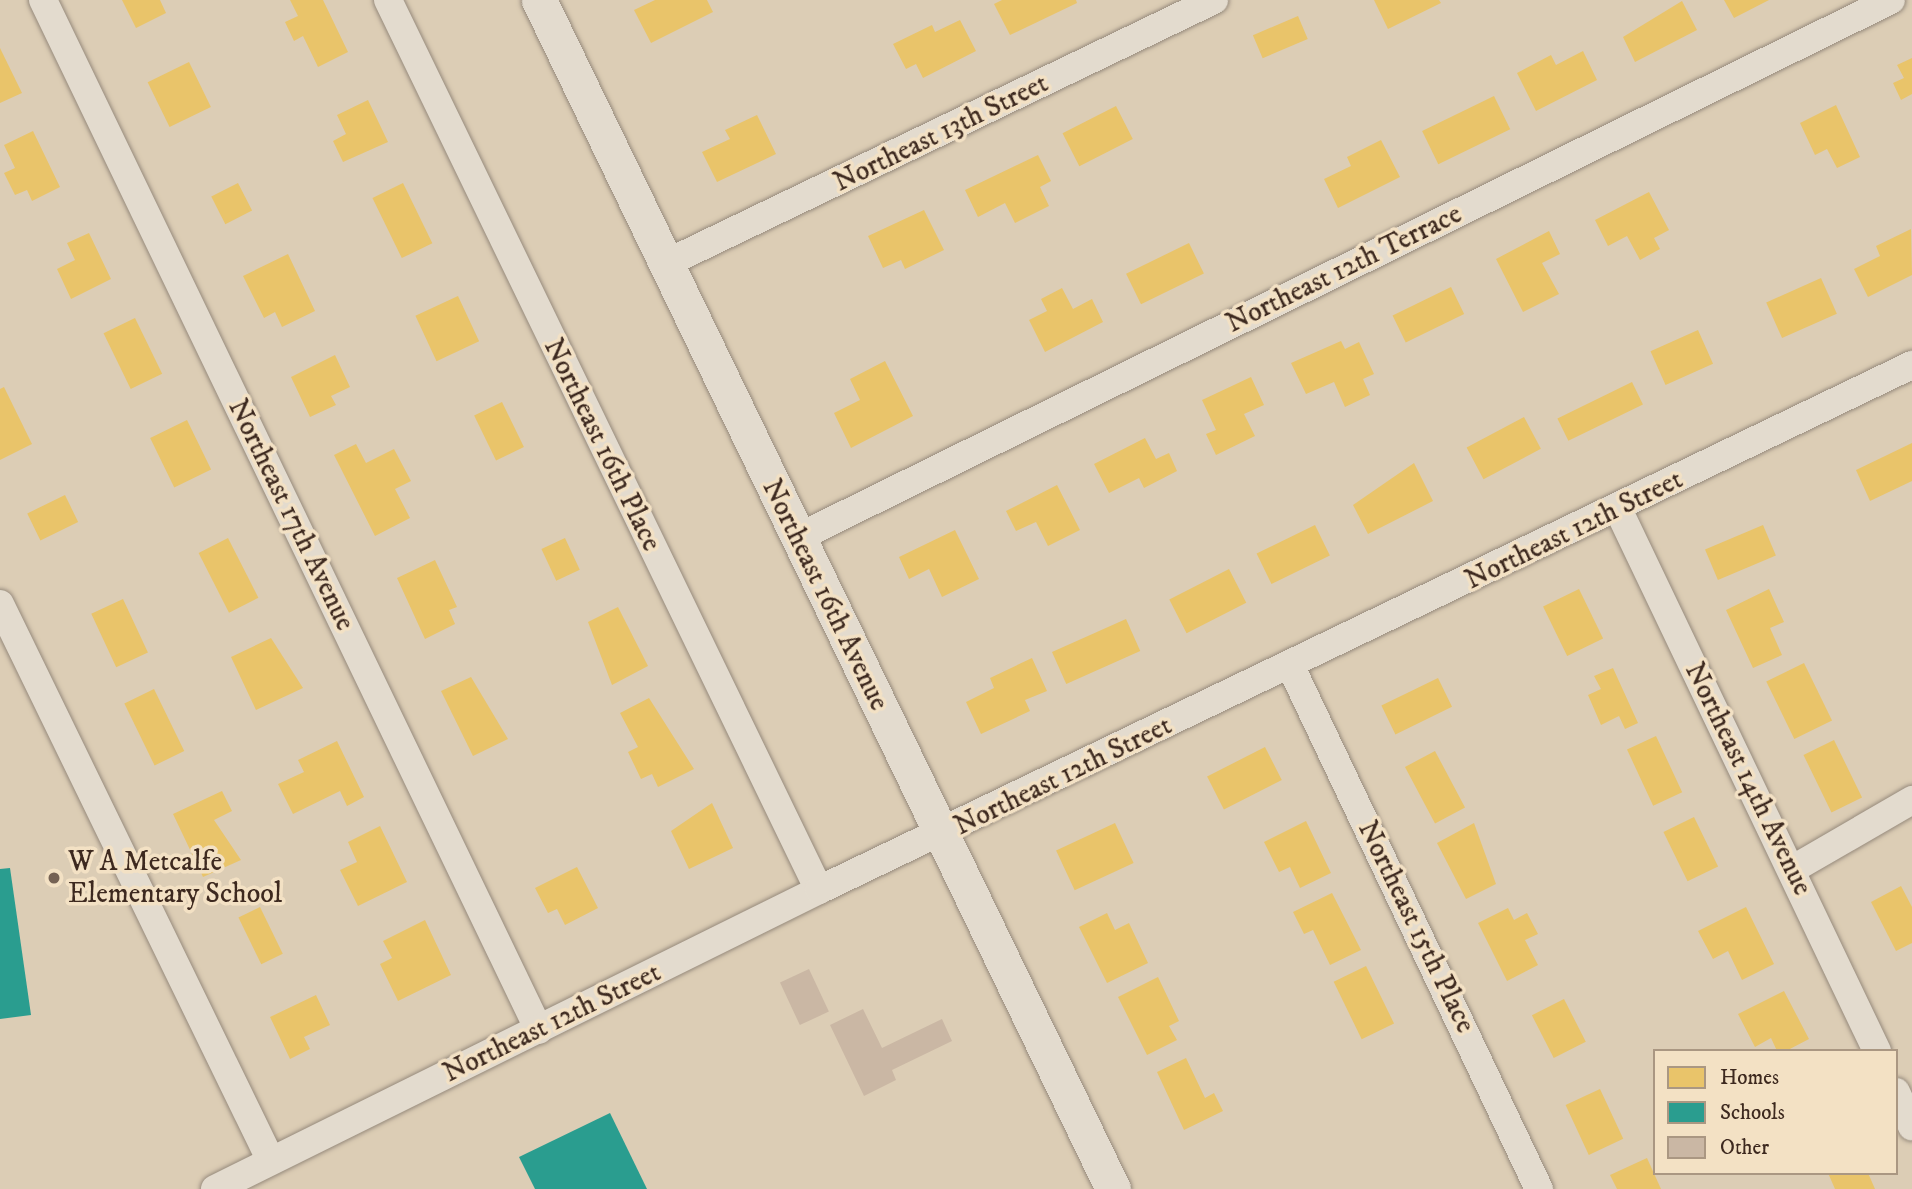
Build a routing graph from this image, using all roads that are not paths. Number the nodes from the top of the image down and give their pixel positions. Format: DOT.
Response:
graph roads {
  1 [pos="43,0"];
  2 [pos="388,0"];
  3 [pos="539,0"];
  4 [pos="1214,0"];
  5 [pos="1891,0"];
  6 [pos="667,263"];
  7 [pos="1912,365"];
  8 [pos="1618,509"];
  9 [pos="797,538"];
  10 [pos="0,604"];
  11 [pos="1291,667"];
  12 [pos="1912,800"];
  13 [pos="942,834"];
  14 [pos="1793,869"];
  15 [pos="819,890"];
  16 [pos="539,1030"];
  17 [pos="1876,1049"];
  18 [pos="1898,1096"];
  19 [pos="1912,1126"];
  20 [pos="271,1161"];
  21 [pos="215,1189"];
  22 [pos="1113,1189"];
  23 [pos="1539,1189"];
  1 -- 16 [label="street, Northeast 17th Avenue"];
  2 -- 15 [label="street, Northeast 16th Place"];
  3 -- 6 [label="street, Northeast 16th Avenue"];
  4 -- 6 [label="street, Northeast 13th Street"];
  5 -- 9 [label="street, Northeast 12th Terrace"];
  6 -- 9 [label="street, Northeast 16th Avenue"];
  7 -- 8 [label="street, Northeast 12th Street"];
  8 -- 11 [label="street, Northeast 12th Street"];
  8 -- 14 [label="street, Northeast 14th Avenue"];
  9 -- 13 [label="street, Northeast 16th Avenue"];
  10 -- 20 [label="street"];
  11 -- 13 [label="street, Northeast 12th Street"];
  11 -- 23 [label="street, Northeast 15th Place"];
  12 -- 14 [label="street"];
  13 -- 15 [label="street, Northeast 12th Street"];
  13 -- 22 [label="street, Northeast 16th Avenue"];
  14 -- 17 [label="street, Northeast 14th Avenue"];
  15 -- 16 [label="street, Northeast 12th Street"];
  16 -- 20 [label="street, Northeast 12th Street"];
  18 -- 19 [label="street"];
  20 -- 21 [label="street, Northeast 12th Street"];
}
